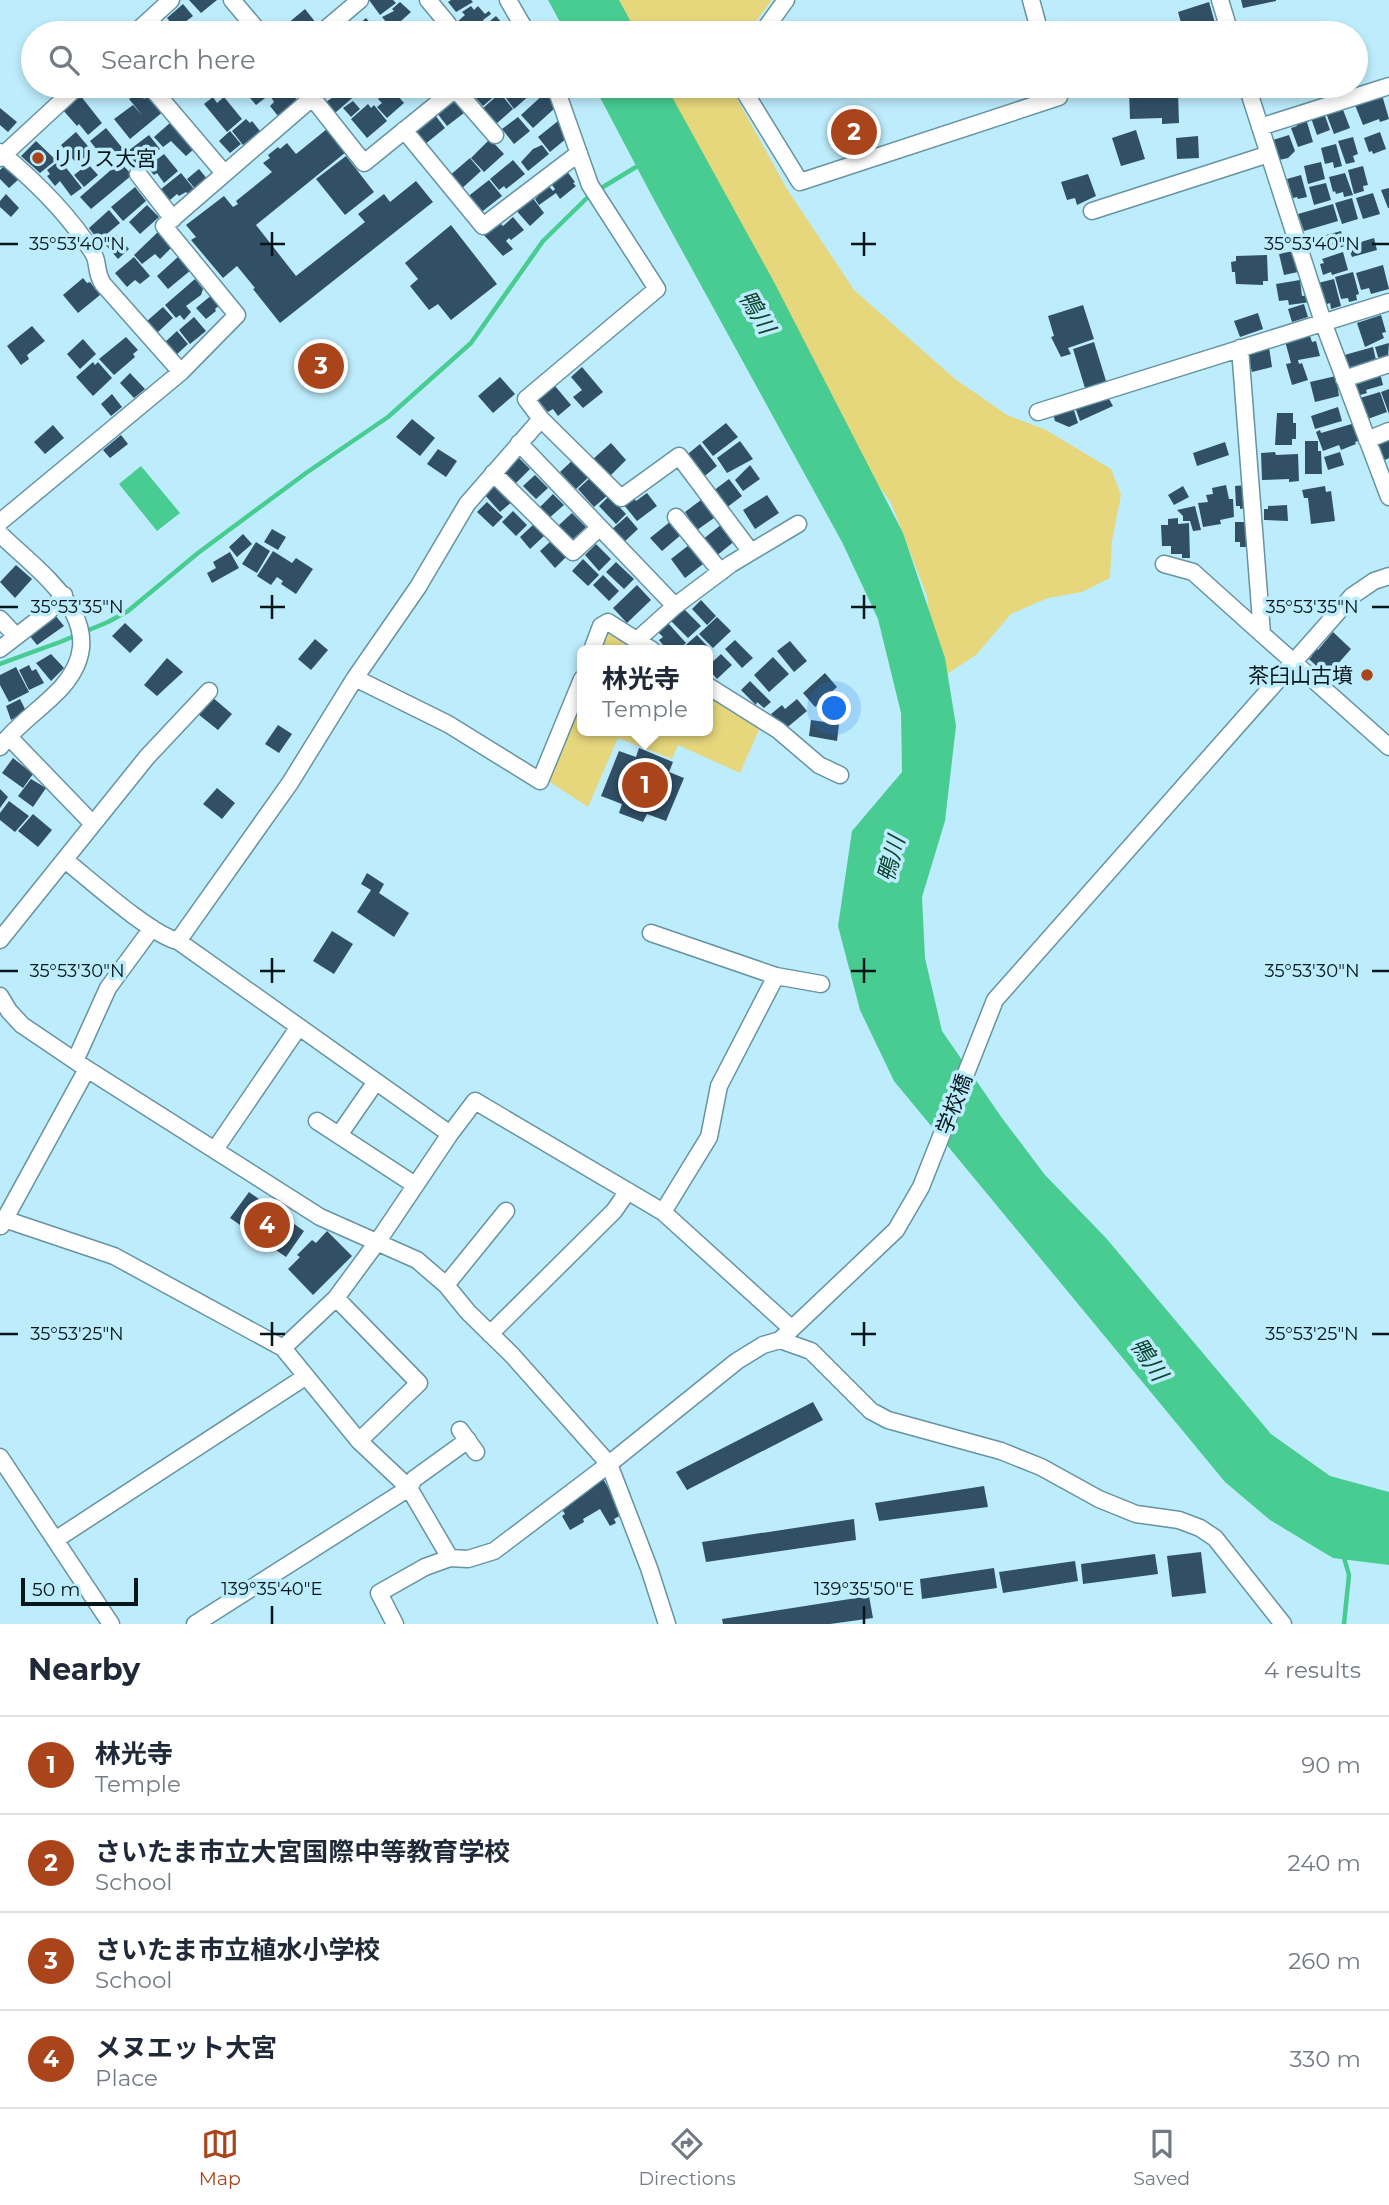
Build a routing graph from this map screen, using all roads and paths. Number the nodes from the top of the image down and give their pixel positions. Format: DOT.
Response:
graph roads {
  1 [pos="171,0"];
  2 [pos="232,0"];
  3 [pos="360,0"];
  4 [pos="428,0"];
  5 [pos="509,0"];
  6 [pos="786,0"];
  7 [pos="1031,0"];
  8 [pos="1220,0"];
  9 [pos="148,21"];
  10 [pos="250,21"];
  11 [pos="335,21"];
  12 [pos="446,21"];
  13 [pos="520,21"];
  14 [pos="771,21"];
  15 [pos="1037,21"];
  16 [pos="1226,21"];
  17 [pos="1389,86"];
  18 [pos="1368,93"];
  19 [pos="65,98"];
  20 [pos="160,98"];
  21 [pos="301,98"];
  22 [pos="312,98"];
  23 [pos="443,98"];
  24 [pos="466,98"];
  25 [pos="559,98"];
  26 [pos="748,98"];
  27 [pos="1056,98"];
  28 [pos="1251,98"];
  29 [pos="1352,98"];
  30 [pos="1260,128"];
  31 [pos="404,130"];
  32 [pos="495,135"];
  33 [pos="579,153"];
  34 [pos="1,155"];
  35 [pos="1269,155"];
  36 [pos="225,173"];
  37 [pos="138,174"];
  38 [pos="1092,211"];
  39 [pos="173,219"];
  40 [pos="1389,302"];
  41 [pos="1323,322"];
  42 [pos="1240,348"];
  43 [pos="1389,364"];
  44 [pos="181,372"];
  45 [pos="1344,379"];
  46 [pos="1038,412"];
  47 [pos="541,419"];
  48 [pos="1389,431"];
  49 [pos="1367,440"];
  50 [pos="519,443"];
  51 [pos="493,473"];
  52 [pos="1387,487"];
  53 [pos="676,517"];
  54 [pos="0,522"];
  55 [pos="798,524"];
  56 [pos="599,528"];
  57 [pos="0,534"];
  58 [pos="751,552"];
  59 [pos="1164,564"];
  60 [pos="721,572"];
  61 [pos="1389,576"];
  62 [pos="64,594"];
  63 [pos="675,606"];
  64 [pos="0,619"];
  65 [pos="1262,634"];
  66 [pos="16,636"];
  67 [pos="636,641"];
  68 [pos="595,645"];
  69 [pos="643,645"];
  70 [pos="0,649"];
  71 [pos="1293,661"];
  72 [pos="355,678"];
  73 [pos="713,689"];
  74 [pos="209,691"];
  75 [pos="577,691"];
  76 [pos="3,740"];
  77 [pos="1389,747"];
  78 [pos="841,775"];
  79 [pos="93,824"];
  80 [pos="65,860"];
  81 [pos="152,928"];
  82 [pos="650,933"];
  83 [pos="0,940"];
  84 [pos="178,941"];
  85 [pos="776,976"];
  86 [pos="821,984"];
  87 [pos="0,996"];
  88 [pos="298,1028"];
  89 [pos="81,1065"];
  90 [pos="375,1083"];
  91 [pos="317,1121"];
  92 [pos="450,1134"];
  93 [pos="339,1135"];
  94 [pos="216,1149"];
  95 [pos="415,1185"];
  96 [pos="628,1191"];
  97 [pos="506,1211"];
  98 [pos="663,1212"];
  99 [pos="2,1224"];
  100 [pos="378,1241"];
  101 [pos="446,1285"];
  102 [pos="336,1298"];
  103 [pos="490,1334"];
  104 [pos="786,1334"];
  105 [pos="283,1348"];
  106 [pos="305,1377"];
  107 [pos="468,1440"];
  108 [pos="359,1441"];
  109 [pos="0,1457"];
  110 [pos="609,1464"];
  111 [pos="409,1488"];
  112 [pos="55,1540"];
  113 [pos="450,1558"];
  114 [pos="111,1624"];
  115 [pos="195,1624"];
  116 [pos="395,1624"];
  117 [pos="667,1624"];
  118 [pos="1283,1624"];
  1 -- 9 [label="street"];
  2 -- 10 [label="street"];
  3 -- 11 [label="street"];
  4 -- 12 [label="street"];
  5 -- 13 [label="street"];
  6 -- 14 [label="street"];
  7 -- 15 [label="street"];
  8 -- 16 [label="street"];
  17 -- 18 [label="street"];
  19 -- 34 [label="street"];
  20 -- 36 [label="street"];
  21 -- 36 [label="street"];
  22 -- 31 [label="street"];
  23 -- 31 [label="street"];
  24 -- 32 [label="street"];
  25 -- 33 [label="street"];
  26 -- 27 [label="street"];
  28 -- 30 [label="street"];
  29 -- 30 [label="street"];
  30 -- 35 [label="street"];
  31 -- 33 [label="street"];
  33 -- 47 [label="street"];
  34 -- 44 [label="street"];
  35 -- 38 [label="street"];
  35 -- 41 [label="street"];
  36 -- 39 [label="street"];
  37 -- 39 [label="street"];
  39 -- 44 [label="street"];
  40 -- 41 [label="street"];
  41 -- 42 [label="street"];
  41 -- 45 [label="street"];
  42 -- 46 [label="street"];
  42 -- 65 [label="street"];
  43 -- 45 [label="street"];
  44 -- 54 [label="street"];
  45 -- 49 [label="street"];
  47 -- 50 [label="street"];
  47 -- 58 [label="street"];
  48 -- 49 [label="street"];
  49 -- 52 [label="street"];
  50 -- 51 [label="street"];
  50 -- 56 [label="street"];
  51 -- 56 [label="street"];
  51 -- 72 [label="street"];
  53 -- 60 [label="street"];
  55 -- 58 [label="street"];
  56 -- 63 [label="street"];
  57 -- 62 [label="street"];
  58 -- 60 [label="street"];
  59 -- 65 [label="street"];
  60 -- 63 [label="street"];
  61 -- 71 [label="street, 学校橋"];
  62 -- 66 [label="street"];
  62 -- 76 [label="street"];
  63 -- 67 [label="street"];
  64 -- 66 [label="street"];
  65 -- 71 [label="street"];
  66 -- 70 [label="street"];
  67 -- 68 [label="street"];
  67 -- 69 [label="street"];
  71 -- 77 [label="street"];
  71 -- 104 [label="street, 学校橋"];
  72 -- 75 [label="street"];
  72 -- 84 [label="street"];
  73 -- 78 [label="street"];
  74 -- 79 [label="street"];
  76 -- 79 [label="street"];
  79 -- 80 [label="street"];
  80 -- 81 [label="street"];
  80 -- 83 [label="street"];
  81 -- 84 [label="street"];
  81 -- 89 [label="street"];
  82 -- 85 [label="street"];
  84 -- 88 [label="street"];
  85 -- 86 [label="street"];
  85 -- 98 [label="street"];
  87 -- 89 [label="street"];
  88 -- 90 [label="street"];
  88 -- 94 [label="street"];
  89 -- 94 [label="street"];
  89 -- 99 [label="street"];
  90 -- 92 [label="street"];
  90 -- 93 [label="street"];
  91 -- 93 [label="street"];
  92 -- 95 [label="street"];
  92 -- 96 [label="street"];
  93 -- 95 [label="street"];
  94 -- 100 [label="street"];
  95 -- 100 [label="street"];
  96 -- 98 [label="street"];
  96 -- 103 [label="street"];
  97 -- 101 [label="street"];
  98 -- 104 [label="street"];
  99 -- 105 [label="street"];
  100 -- 101 [label="street"];
  100 -- 102 [label="street"];
  101 -- 103 [label="street"];
  102 -- 105 [label="street"];
  102 -- 108 [label="street"];
  103 -- 110 [label="street"];
  104 -- 110 [label="street, 学校橋"];
  104 -- 118 [label="street"];
  105 -- 106 [label="street"];
  106 -- 108 [label="street"];
  106 -- 112 [label="street"];
  107 -- 111 [label="street"];
  108 -- 111 [label="street"];
  109 -- 112 [label="street"];
  110 -- 113 [label="street, 学校橋"];
  110 -- 117 [label="street"];
  111 -- 113 [label="street"];
  111 -- 115 [label="street"];
  112 -- 114 [label="street"];
  113 -- 116 [label="street, 学校橋"];
}
